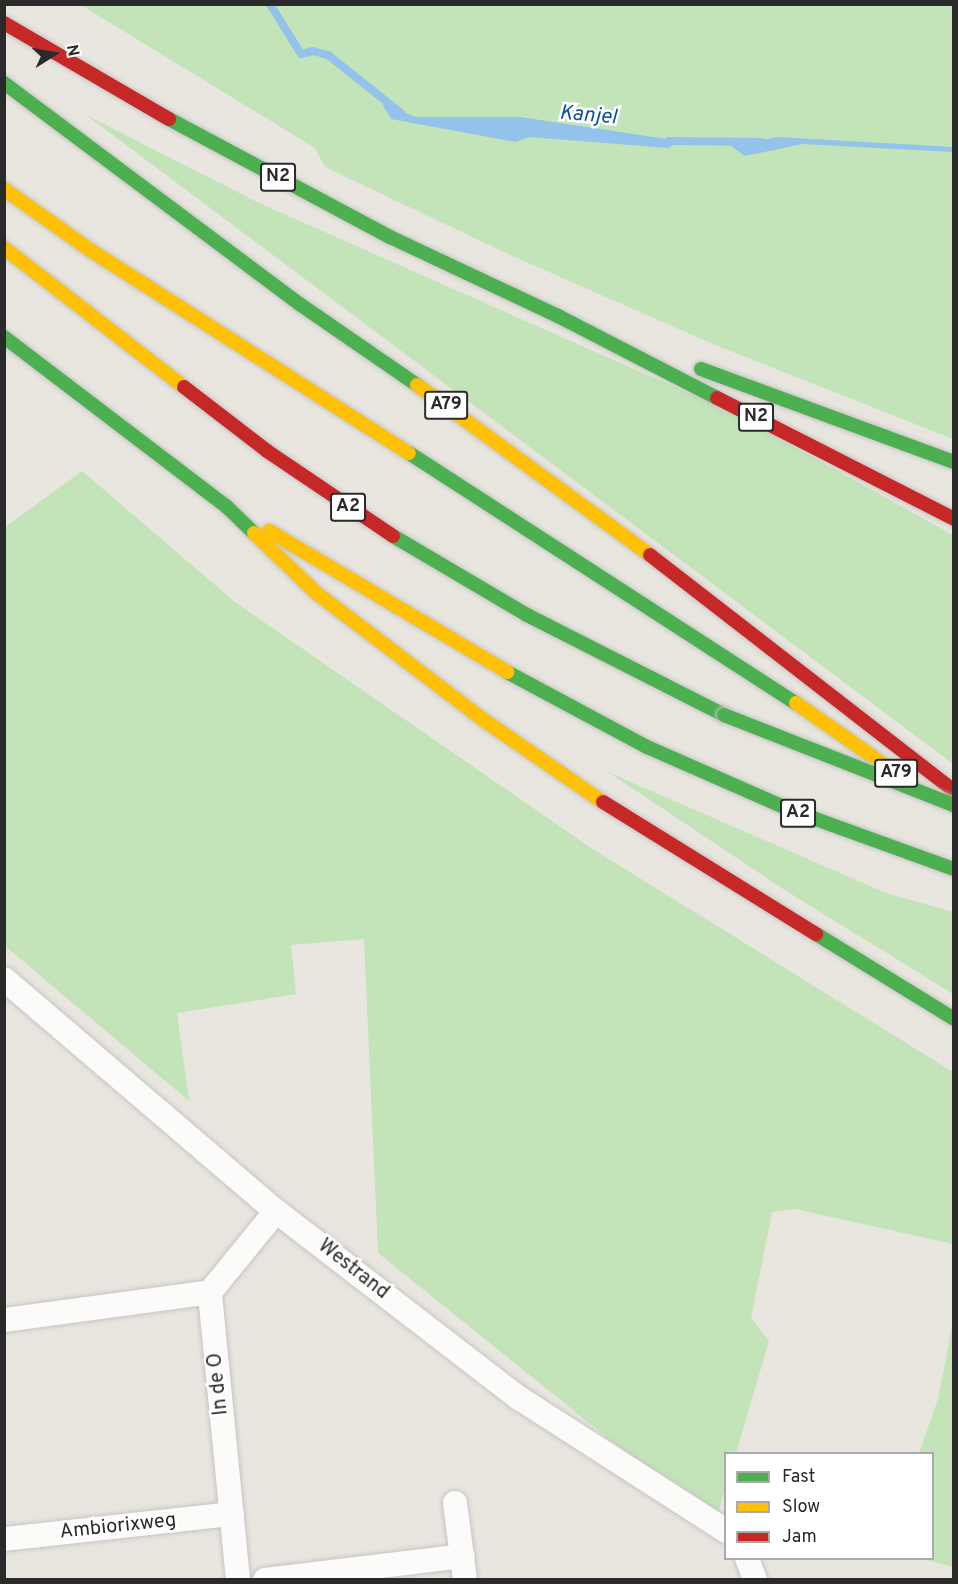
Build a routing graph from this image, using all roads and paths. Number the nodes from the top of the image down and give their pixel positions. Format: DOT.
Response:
graph roads {
  1 [pos="4,23"];
  2 [pos="4,83"];
  3 [pos="4,189"];
  4 [pos="4,248"];
  5 [pos="558,316"];
  6 [pos="4,337"];
  7 [pos="954,462"];
  8 [pos="226,506"];
  9 [pos="954,519"];
  10 [pos="954,791"];
  11 [pos="954,805"];
  12 [pos="954,814"];
  13 [pos="954,869"];
  14 [pos="4,979"];
  15 [pos="954,1019"];
  16 [pos="276,1211"];
  17 [pos="210,1292"];
  18 [pos="4,1320"];
  19 [pos="455,1503"];
  20 [pos="232,1514"];
  21 [pos="724,1530"];
  22 [pos="4,1539"];
  23 [pos="463,1556"];
  24 [pos="748,1560"];
  25 [pos="238,1580"];
  26 [pos="265,1580"];
  27 [pos="465,1580"];
  28 [pos="755,1580"];
  1 -- 5 [label="highway, N2"];
  2 -- 10 [label="highway, A79"];
  3 -- 12 [label="highway, A79"];
  4 -- 11 [label="highway, A2, bridge"];
  5 -- 7 [label="highway, N2"];
  5 -- 9 [label="highway, N2"];
  6 -- 8 [label="highway, A2"];
  8 -- 13 [label="highway, A2"];
  8 -- 15 [label="highway"];
  14 -- 16 [label="street, Westrand"];
  16 -- 17 [label="street"];
  16 -- 21 [label="street, Westrand"];
  17 -- 18 [label="street"];
  17 -- 20 [label="street, In de O"];
  19 -- 23 [label="street"];
  20 -- 22 [label="street, Ambiorixweg"];
  20 -- 25 [label="street, In de O"];
  23 -- 26 [label="street"];
  23 -- 27 [label="street"];
  24 -- 28 [label="street"];
}
